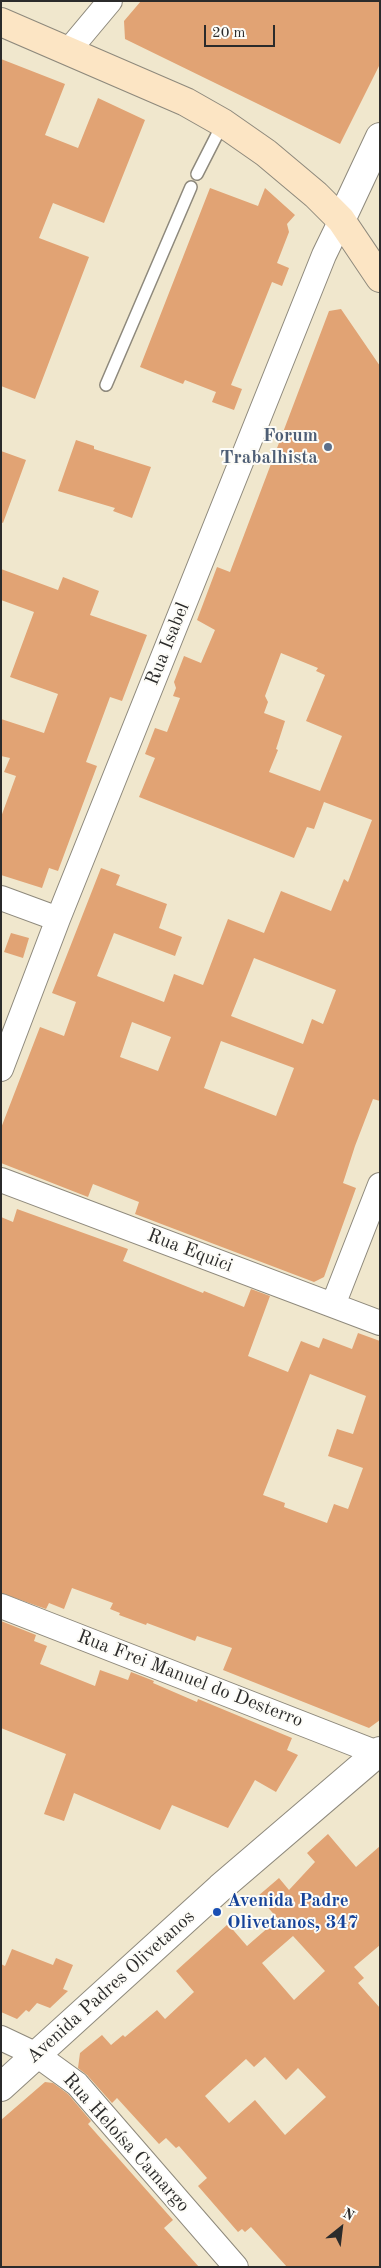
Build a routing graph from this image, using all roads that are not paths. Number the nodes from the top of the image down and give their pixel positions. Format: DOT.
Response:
graph roads {
  1 [pos="110,1"];
  2 [pos="1,22"];
  3 [pos="69,50"];
  4 [pos="223,123"];
  5 [pos="380,137"];
  6 [pos="197,174"];
  7 [pos="192,187"];
  8 [pos="341,220"];
  9 [pos="380,278"];
  10 [pos="106,385"];
  11 [pos="1,898"];
  12 [pos="58,919"];
  13 [pos="1,1069"];
  14 [pos="1,1180"];
  15 [pos="380,1185"];
  16 [pos="333,1305"];
  17 [pos="380,1323"];
  18 [pos="1,1606"];
  19 [pos="379,1752"];
  20 [pos="1,2038"];
  21 [pos="37,2055"];
  22 [pos="1,2087"];
  23 [pos="236,2267"];
  1 -- 3 [label="street"];
  2 -- 3 [label="main road"];
  3 -- 4 [label="main road"];
  4 -- 6 [label="lane"];
  4 -- 8 [label="main road"];
  5 -- 8 [label="street"];
  7 -- 10 [label="lane"];
  8 -- 9 [label="main road"];
  8 -- 12 [label="street, Rua Isabel"];
  11 -- 12 [label="street"];
  12 -- 13 [label="street, Rua Isabel"];
  14 -- 16 [label="street, Rua Equici"];
  15 -- 16 [label="street"];
  16 -- 17 [label="street, Rua Equici"];
  18 -- 19 [label="street, Rua Frei Manuel do Desterro"];
  19 -- 21 [label="street, Avenida Padres Olivetanos"];
  20 -- 21 [label="street, Rua Heloísa Camargo"];
  21 -- 22 [label="street, Avenida Padres Olivetanos"];
  21 -- 23 [label="street, Rua Heloísa Camargo"];
}
